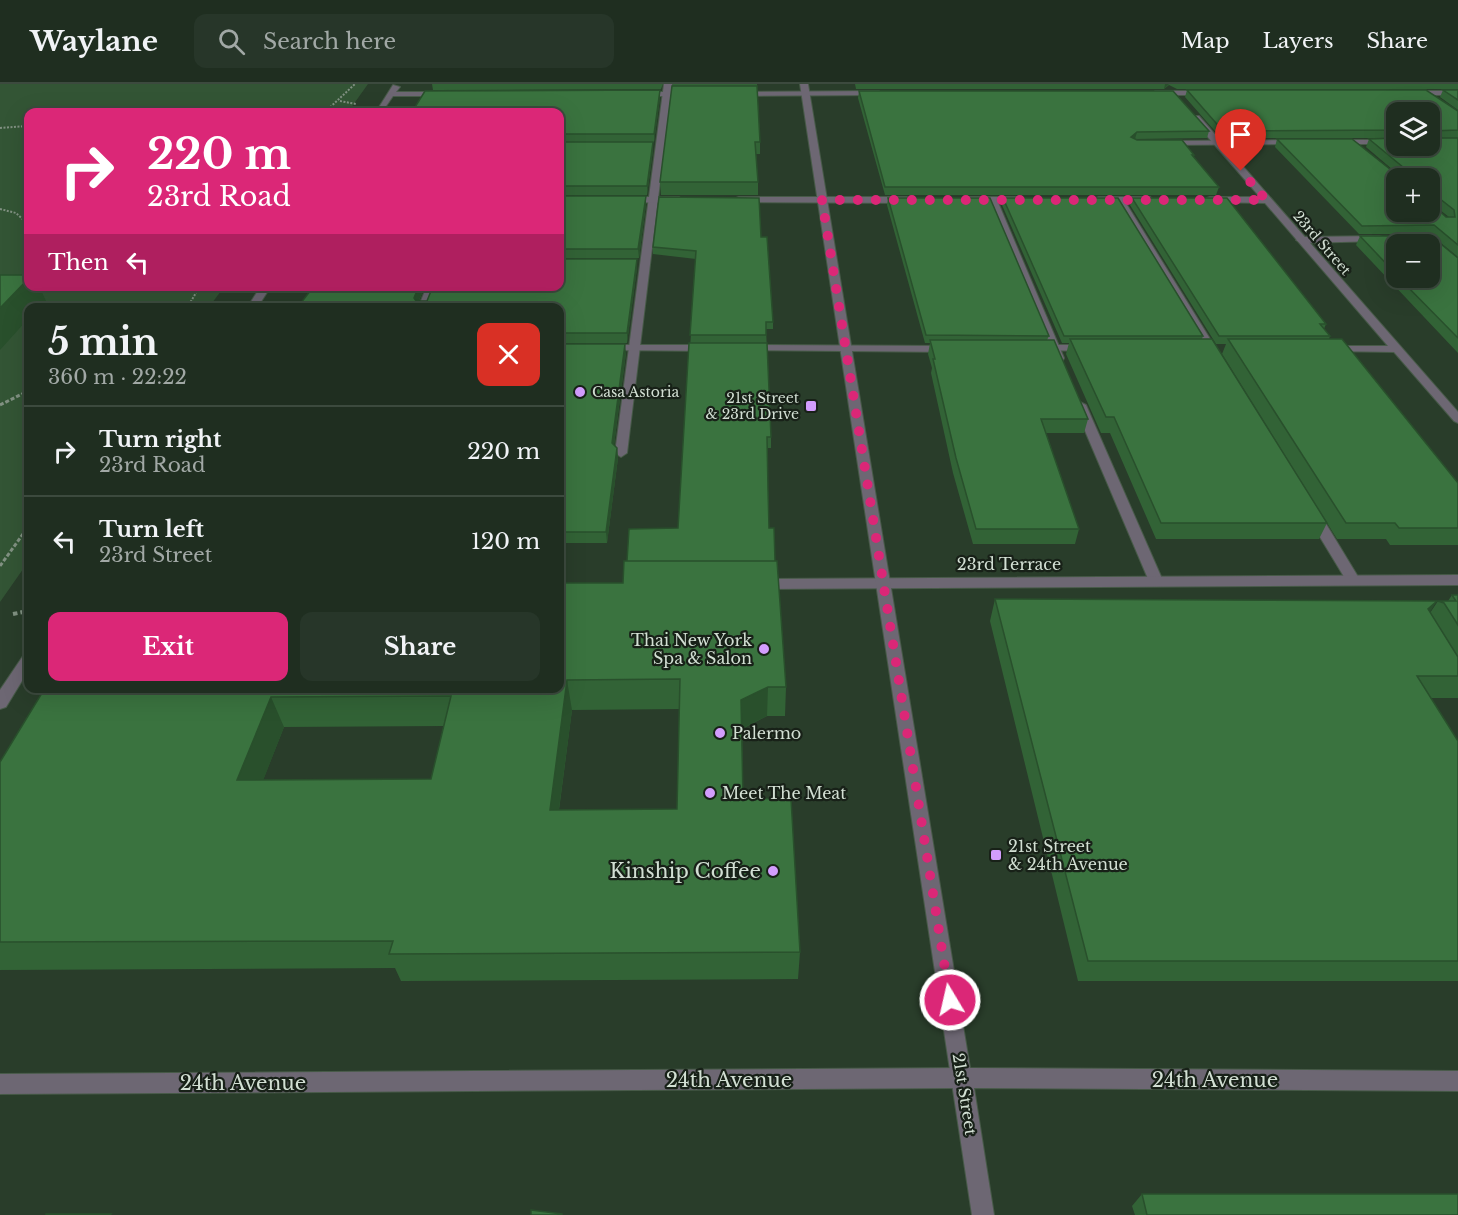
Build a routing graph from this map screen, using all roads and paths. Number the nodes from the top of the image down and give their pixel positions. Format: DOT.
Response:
graph roads {
  1 [pos="355,84"];
  2 [pos="397,84"];
  3 [pos="1167,84"];
  4 [pos="1414,84"];
  5 [pos="667,89"];
  6 [pos="805,89"];
  7 [pos="702,93"];
  8 [pos="725,93"];
  9 [pos="884,93"];
  10 [pos="1151,93"];
  11 [pos="1174,93"];
  12 [pos="1218,93"];
  13 [pos="1403,93"];
  14 [pos="1426,93"];
  15 [pos="1458,93"];
  16 [pos="391,94"];
  17 [pos="458,94"];
  18 [pos="632,94"];
  19 [pos="1438,102"];
  20 [pos="329,108"];
  21 [pos="382,108"];
  22 [pos="24,126"];
  23 [pos="0,128"];
  24 [pos="1216,142"];
  25 [pos="1307,142"];
  26 [pos="1330,142"];
  27 [pos="1352,142"];
  28 [pos="1386,142"];
  29 [pos="1158,143"];
  30 [pos="649,146"];
  31 [pos="660,146"];
  32 [pos="1361,150"];
  33 [pos="685,200"];
  34 [pos="728,200"];
  35 [pos="822,200"];
  36 [pos="922,200"];
  37 [pos="958,200"];
  38 [pos="993,200"];
  39 [pos="1028,200"];
  40 [pos="1085,200"];
  41 [pos="1120,200"];
  42 [pos="1163,200"];
  43 [pos="1195,200"];
  44 [pos="1266,200"];
  45 [pos="618,201"];
  46 [pos="652,201"];
  47 [pos="0,209"];
  48 [pos="24,220"];
  49 [pos="1386,239"];
  50 [pos="1301,240"];
  51 [pos="591,348"];
  52 [pos="634,348"];
  53 [pos="725,348"];
  54 [pos="737,348"];
  55 [pos="1032,348"];
  56 [pos="1055,348"];
  57 [pos="1100,348"];
  58 [pos="847,349"];
  59 [pos="964,349"];
  60 [pos="1316,349"];
  61 [pos="1397,349"];
  62 [pos="1220,363"];
  63 [pos="1066,373"];
  64 [pos="24,393"];
  65 [pos="1075,394"];
  66 [pos="0,405"];
  67 [pos="1458,419"];
  68 [pos="621,453"];
  69 [pos="1306,503"];
  70 [pos="24,533"];
  71 [pos="0,566"];
  72 [pos="1353,580"];
  73 [pos="1458,580"];
  74 [pos="1156,581"];
  75 [pos="881,583"];
  76 [pos="747,584"];
  77 [pos="23,612"];
  78 [pos="13,614"];
  79 [pos="24,666"];
  80 [pos="0,703"];
  81 [pos="962,1078"];
  82 [pos="1458,1081"];
  83 [pos="0,1084"];
  84 [pos="983,1215"];
  1 -- 20 [label="path"];
  2 -- 16 [label="street"];
  3 -- 11 [label="street, 23rd Street"];
  4 -- 14 [label="street"];
  5 -- 7 [label="street"];
  5 -- 18 [label="street"];
  5 -- 31 [label="street"];
  6 -- 8 [label="street"];
  6 -- 9 [label="street"];
  6 -- 35 [label="street, 21st Street"];
  10 -- 11 [label="street"];
  11 -- 12 [label="street"];
  11 -- 24 [label="street, 23rd Street"];
  13 -- 14 [label="street"];
  14 -- 15 [label="street"];
  14 -- 19 [label="street"];
  16 -- 17 [label="street"];
  16 -- 21 [label="street"];
  22 -- 23 [label="path"];
  24 -- 25 [label="street"];
  24 -- 29 [label="street"];
  24 -- 44 [label="street, 23rd Street"];
  26 -- 27 [label="street"];
  27 -- 28 [label="street"];
  27 -- 32 [label="street"];
  30 -- 31 [label="street"];
  31 -- 46 [label="street"];
  33 -- 46 [label="street"];
  34 -- 35 [label="street"];
  35 -- 36 [label="street"];
  35 -- 58 [label="street, 21st Street"];
  37 -- 38 [label="street"];
  38 -- 39 [label="street"];
  38 -- 56 [label="street"];
  40 -- 41 [label="street"];
  41 -- 42 [label="street"];
  41 -- 62 [label="street"];
  43 -- 44 [label="street"];
  44 -- 50 [label="street, 23rd Street"];
  45 -- 46 [label="street"];
  46 -- 52 [label="street"];
  47 -- 48 [label="path"];
  49 -- 50 [label="street"];
  50 -- 61 [label="street, 23rd Street"];
  51 -- 52 [label="street"];
  52 -- 53 [label="street"];
  52 -- 68 [label="street"];
  54 -- 58 [label="street"];
  55 -- 56 [label="street"];
  56 -- 57 [label="street"];
  56 -- 63 [label="street"];
  58 -- 59 [label="street"];
  58 -- 75 [label="street, 21st Street"];
  60 -- 61 [label="street"];
  61 -- 67 [label="street, 23rd Street"];
  64 -- 66 [label="path"];
  65 -- 74 [label="street"];
  69 -- 72 [label="street"];
  70 -- 71 [label="path"];
  72 -- 73 [label="street, 23rd Terrace"];
  72 -- 74 [label="street, 23rd Terrace"];
  74 -- 75 [label="street, 23rd Terrace"];
  75 -- 76 [label="street, 23rd Terrace"];
  75 -- 81 [label="street, 21st Street"];
  77 -- 78 [label="path"];
  79 -- 80 [label="street"];
  81 -- 82 [label="street, 24th Avenue"];
  81 -- 83 [label="street, 24th Avenue"];
  81 -- 84 [label="street, 21st Street"];
}
